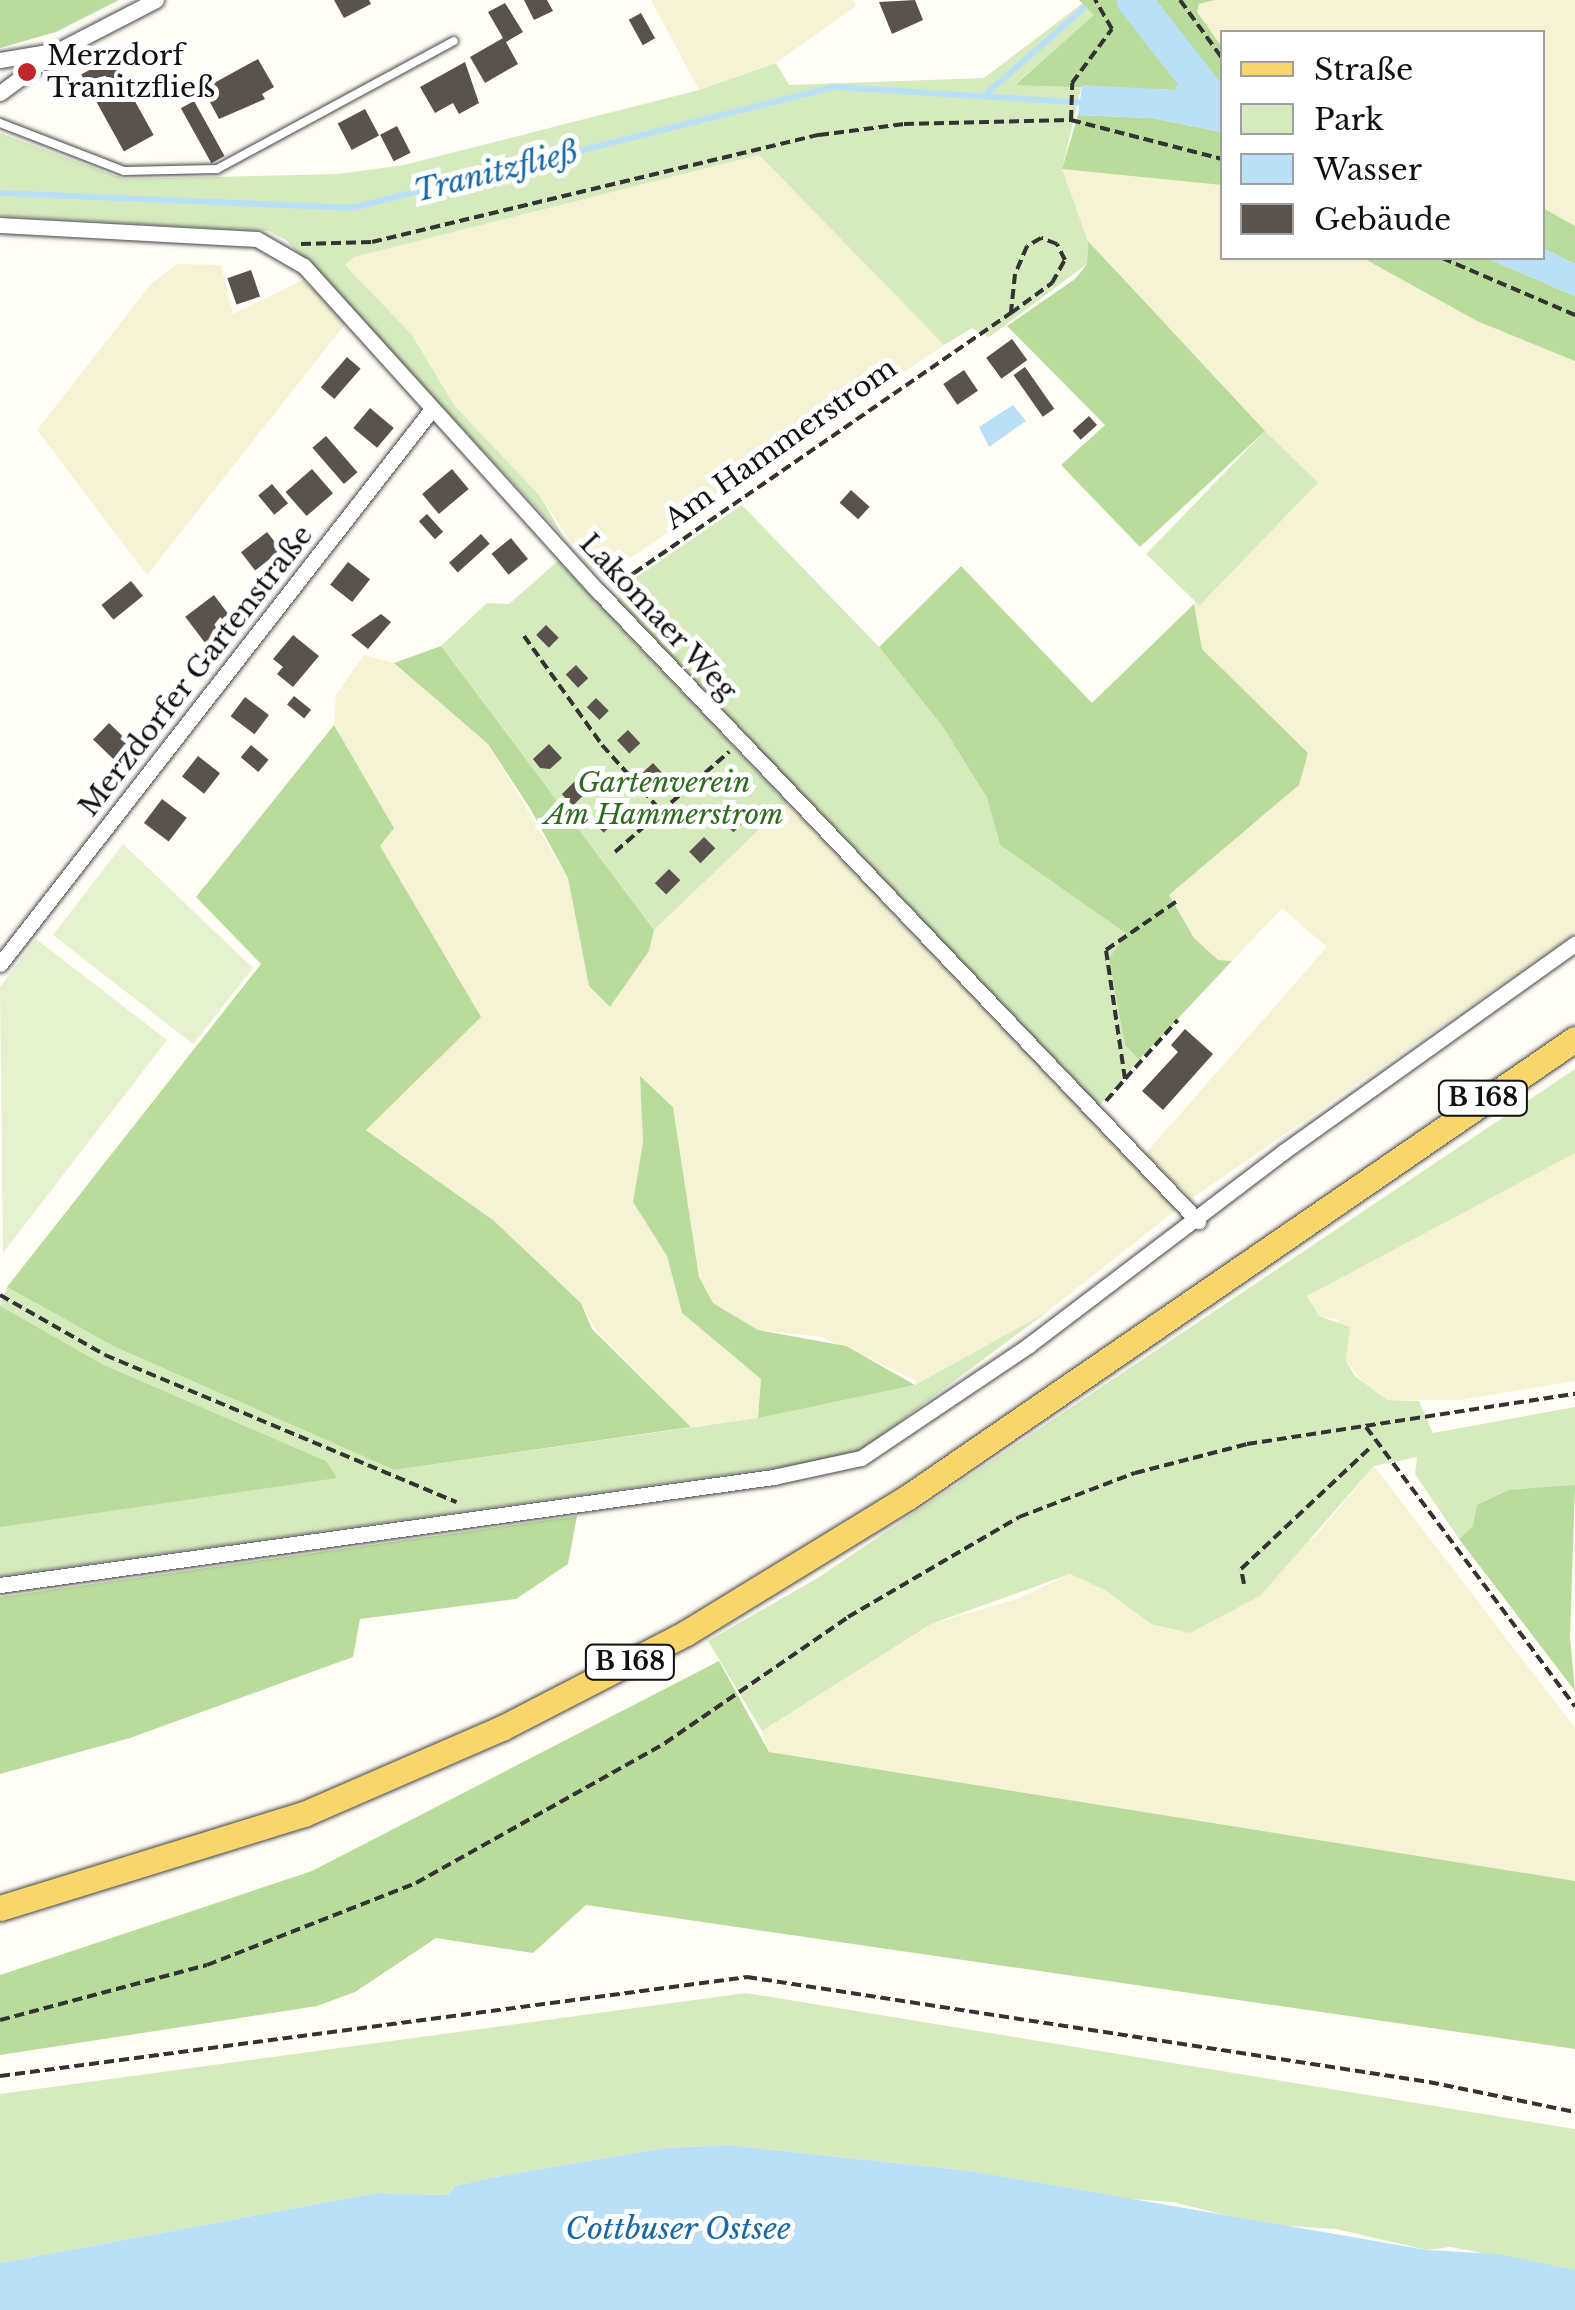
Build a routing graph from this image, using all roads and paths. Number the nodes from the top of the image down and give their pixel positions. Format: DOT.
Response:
graph roads {
  1 [pos="156,0"];
  2 [pos="1095,0"];
  3 [pos="1180,0"];
  4 [pos="454,41"];
  5 [pos="59,50"];
  6 [pos="1220,55"];
  7 [pos="0,60"];
  8 [pos="0,92"];
  9 [pos="1071,120"];
  10 [pos="0,123"];
  11 [pos="1220,158"];
  12 [pos="0,225"];
  13 [pos="275,245"];
  14 [pos="1447,260"];
  15 [pos="1011,313"];
  16 [pos="1575,315"];
  17 [pos="432,409"];
  18 [pos="599,592"];
  19 [pos="524,636"];
  20 [pos="740,742"];
  21 [pos="661,811"];
  22 [pos="615,852"];
  23 [pos="1177,902"];
  24 [pos="1575,944"];
  25 [pos="0,964"];
  26 [pos="1178,1020"];
  27 [pos="1575,1038"];
  28 [pos="1125,1079"];
  29 [pos="1096,1112"];
  30 [pos="1198,1221"];
  31 [pos="0,1294"];
  32 [pos="1575,1394"];
  33 [pos="1366,1428"];
  34 [pos="1374,1444"];
  35 [pos="489,1516"];
  36 [pos="1244,1584"];
  37 [pos="0,1585"];
  38 [pos="1575,1706"];
  39 [pos="0,1908"];
  40 [pos="0,2020"];
  41 [pos="0,2076"];
  42 [pos="1575,2112"];
  1 -- 5 [label="street"];
  2 -- 9 [label="path"];
  3 -- 6 [label="path"];
  4 -- 10 [label="lane"];
  5 -- 7 [label="street"];
  5 -- 8 [label="street"];
  9 -- 11 [label="path"];
  9 -- 13 [label="path"];
  12 -- 13 [label="street"];
  13 -- 17 [label="street, Lakomaer Weg"];
  14 -- 16 [label="path"];
  15 -- 15 [label="path, Am Hammerstrom"];
  15 -- 18 [label="path, Am Hammerstrom"];
  17 -- 18 [label="street, Lakomaer Weg"];
  17 -- 25 [label="street, Merzdorfer Gartenstraße"];
  18 -- 20 [label="street, Lakomaer Weg"];
  19 -- 21 [label="path"];
  20 -- 21 [label="path"];
  20 -- 29 [label="street, Lakomaer Weg"];
  21 -- 22 [label="path"];
  23 -- 28 [label="path"];
  24 -- 30 [label="street"];
  26 -- 28 [label="path"];
  27 -- 39 [label="main road, B 168"];
  28 -- 29 [label="path"];
  29 -- 30 [label="street, Lakomaer Weg"];
  30 -- 35 [label="street"];
  31 -- 35 [label="path"];
  32 -- 33 [label="path"];
  33 -- 34 [label="path"];
  33 -- 40 [label="path"];
  34 -- 36 [label="path"];
  34 -- 38 [label="path"];
  35 -- 37 [label="street"];
  41 -- 42 [label="path"];
}
